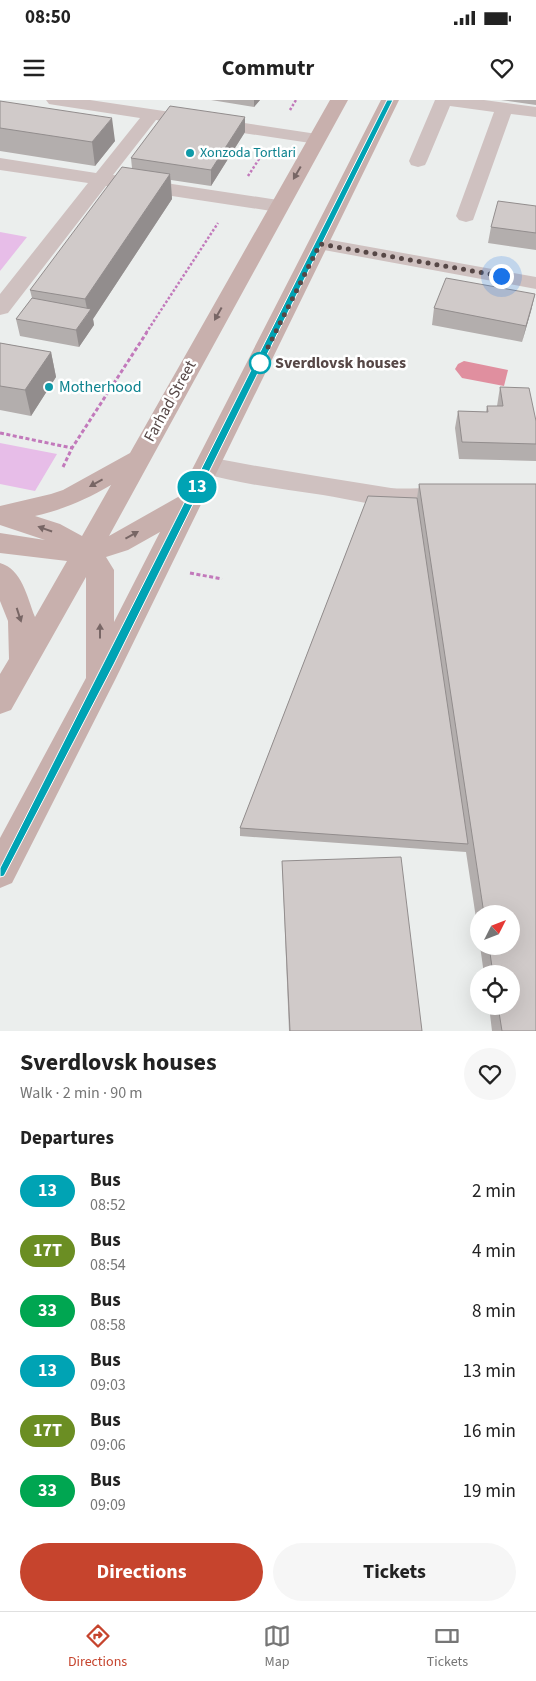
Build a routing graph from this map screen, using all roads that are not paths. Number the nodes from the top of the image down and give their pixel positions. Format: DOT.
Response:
graph roads {
  1 [pos="55,100"];
  2 [pos="339,100"];
  3 [pos="390,100"];
  4 [pos="504,108"];
  5 [pos="536,112"];
  6 [pos="151,115"];
  7 [pos="317,139"];
  8 [pos="418,161"];
  9 [pos="8,165"];
  10 [pos="100,179"];
  11 [pos="0,183"];
  12 [pos="278,206"];
  13 [pos="466,216"];
  14 [pos="320,244"];
  15 [pos="536,282"];
  16 [pos="0,308"];
  17 [pos="138,459"];
  18 [pos="208,466"];
  19 [pos="457,497"];
  20 [pos="189,503"];
  21 [pos="0,515"];
  22 [pos="0,543"];
  23 [pos="87,551"];
  24 [pos="0,573"];
  25 [pos="24,662"];
  26 [pos="100,680"];
  27 [pos="0,701"];
  28 [pos="0,872"];
  1 -- 6 [label="lane"];
  2 -- 7 [label="main road, Farhad Street"];
  3 -- 14 [label="main road"];
  4 -- 5 [label="lane"];
  4 -- 8 [label="lane"];
  4 -- 13 [label="lane"];
  6 -- 7 [label="lane"];
  6 -- 10 [label="lane"];
  7 -- 12 [label="main road, Farhad Street, one-way"];
  9 -- 10 [label="lane"];
  9 -- 11 [label="lane"];
  10 -- 12 [label="lane"];
  10 -- 16 [label="lane"];
  12 -- 17 [label="main road, Farhad Street, one-way"];
  14 -- 15 [label="lane"];
  14 -- 18 [label="main road"];
  17 -- 21 [label="main road, one-way"];
  17 -- 23 [label="main road, Farhad Street"];
  18 -- 19 [label="lane"];
  18 -- 20 [label="main road"];
  23 -- 20 [label="main road, one-way"];
  20 -- 26 [label="main road"];
  23 -- 21 [label="main road, one-way"];
  22 -- 23 [label="main road"];
  23 -- 25 [label="main road, Farhad Street"];
  26 -- 23 [label="main road, one-way"];
  24 -- 25 [label="main road, one-way"];
  25 -- 27 [label="main road, Farhad Street"];
  26 -- 28 [label="main road"];
}
